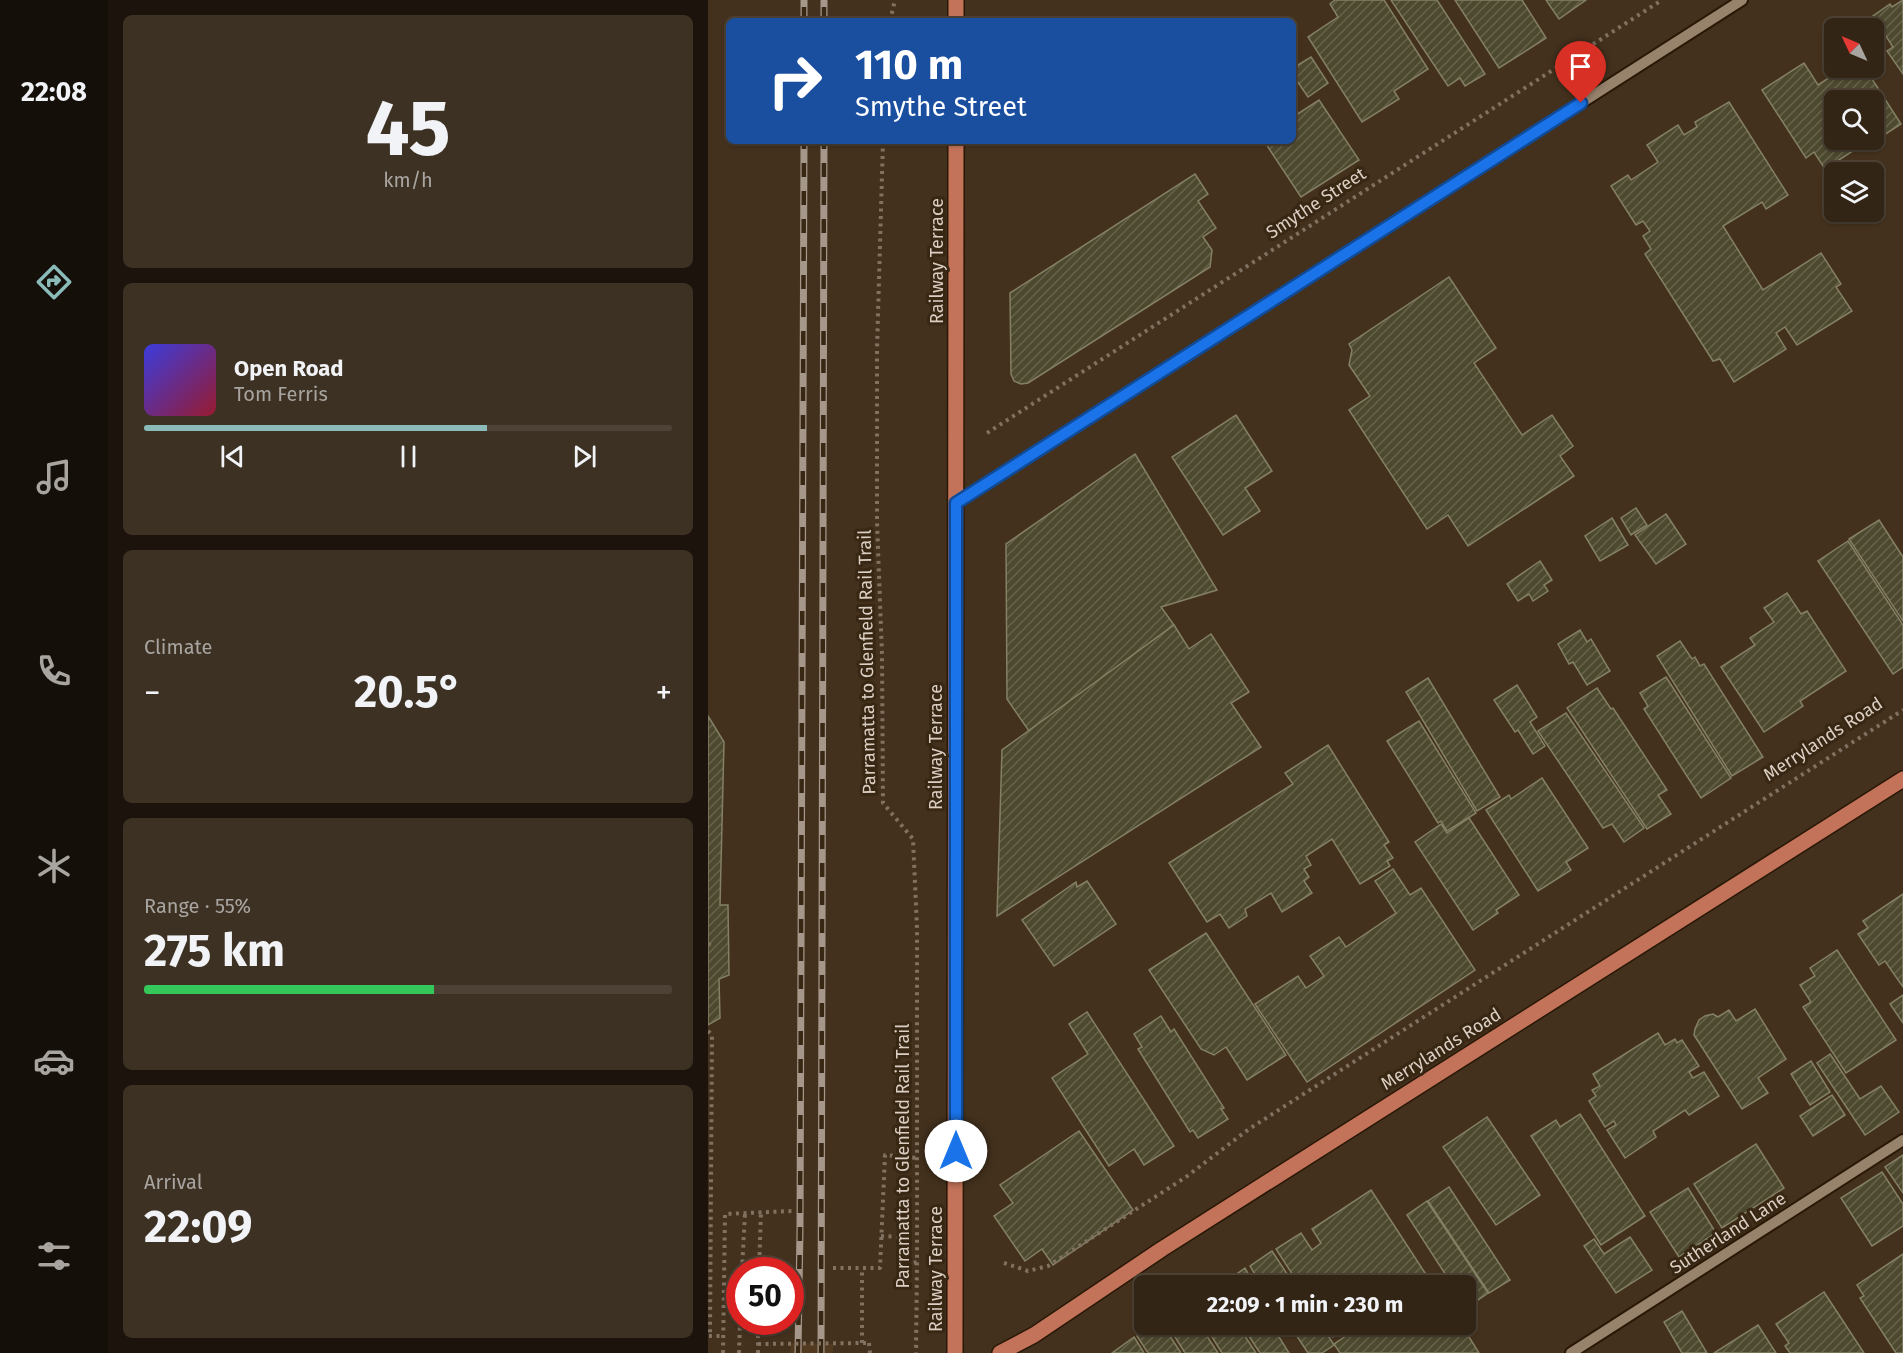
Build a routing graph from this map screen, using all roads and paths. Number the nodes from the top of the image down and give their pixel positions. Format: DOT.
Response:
graph roads {
  1 [pos="895,0"];
  2 [pos="956,0"];
  3 [pos="1662,0"];
  4 [pos="1742,0"];
  5 [pos="891,18"];
  6 [pos="956,18"];
  7 [pos="883,144"];
  8 [pos="956,144"];
  9 [pos="987,433"];
  10 [pos="956,503"];
  11 [pos="1903,710"];
  12 [pos="1903,778"];
  13 [pos="708,1031"];
  14 [pos="1903,1140"];
  15 [pos="917,1158"];
  16 [pos="792,1211"];
  17 [pos="761,1212"];
  18 [pos="745,1213"];
  19 [pos="881,1236"];
  20 [pos="743,1257"];
  21 [pos="759,1257"];
  22 [pos="917,1262"];
  23 [pos="1004,1263"];
  24 [pos="833,1268"];
  25 [pos="862,1269"];
  26 [pos="740,1335"];
  27 [pos="758,1335"];
  28 [pos="709,1336"];
  29 [pos="723,1336"];
  30 [pos="862,1343"];
  31 [pos="758,1344"];
  32 [pos="723,1353"];
  33 [pos="739,1353"];
  34 [pos="758,1353"];
  35 [pos="870,1353"];
  36 [pos="916,1353"];
  37 [pos="955,1353"];
  38 [pos="1000,1353"];
  39 [pos="1571,1353"];
  1 -- 5 [label="path"];
  2 -- 6 [label="main road"];
  3 -- 9 [label="path, Smythe Street"];
  4 -- 10 [label="street"];
  7 -- 15 [label="path, Parramatta to Glenfield Rail Trail"];
  8 -- 10 [label="main road, Railway Terrace"];
  10 -- 37 [label="main road, Railway Terrace"];
  11 -- 23 [label="path, Merrylands Road"];
  12 -- 38 [label="main road, Merrylands Road"];
  13 -- 28 [label="path"];
  14 -- 39 [label="street, Sutherland Lane"];
  15 -- 19 [label="path"];
  15 -- 22 [label="path, Parramatta to Glenfield Rail Trail"];
  16 -- 17 [label="path"];
  17 -- 18 [label="path"];
  17 -- 21 [label="path"];
  18 -- 20 [label="path"];
  18 -- 29 [label="path"];
  19 -- 22 [label="path"];
  19 -- 25 [label="path"];
  22 -- 36 [label="path, Parramatta to Glenfield Rail Trail"];
  24 -- 25 [label="path"];
  25 -- 30 [label="path"];
  26 -- 33 [label="path"];
  27 -- 31 [label="path"];
  28 -- 29 [label="path"];
  29 -- 32 [label="path"];
  30 -- 31 [label="path, bridge"];
  30 -- 35 [label="path, bridge"];
  31 -- 34 [label="path"];
}
